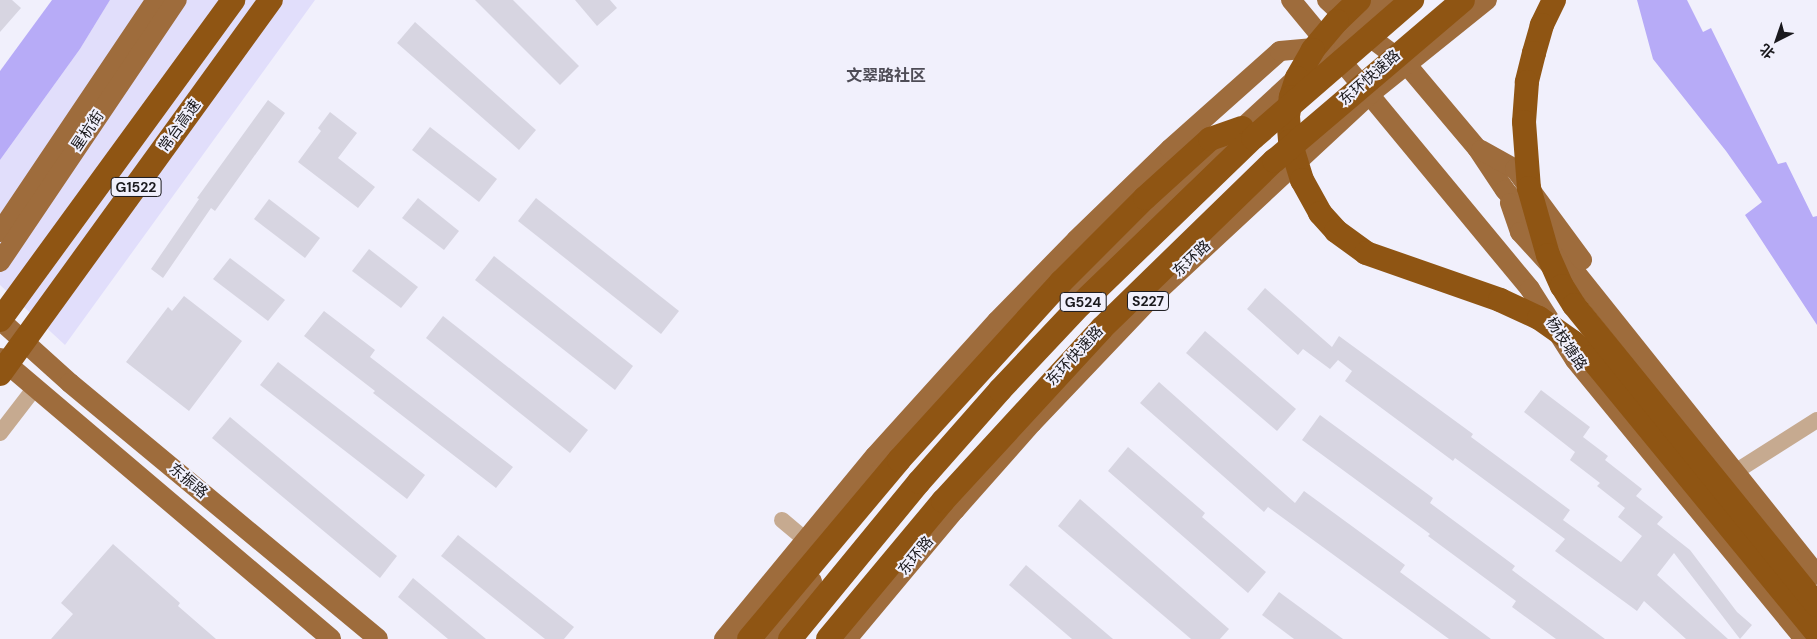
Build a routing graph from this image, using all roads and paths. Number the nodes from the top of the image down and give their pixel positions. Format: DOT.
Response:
graph roads {
  1 [pos="156,0"];
  2 [pos="176,0"];
  3 [pos="221,0"];
  4 [pos="233,0"];
  5 [pos="271,0"];
  6 [pos="1291,0"];
  7 [pos="1327,0"];
  8 [pos="1359,0"];
  9 [pos="1384,0"];
  10 [pos="1412,0"];
  11 [pos="1463,0"];
  12 [pos="1487,0"];
  13 [pos="1554,0"];
  14 [pos="1354,25"];
  15 [pos="1330,47"];
  16 [pos="1407,65"];
  17 [pos="1370,94"];
  18 [pos="1242,128"];
  19 [pos="1477,148"];
  20 [pos="121,153"];
  21 [pos="0,232"];
  22 [pos="0,262"];
  23 [pos="1607,313"];
  24 [pos="0,320"];
  25 [pos="0,358"];
  26 [pos="0,374"];
  27 [pos="34,388"];
  28 [pos="1817,420"];
  29 [pos="0,434"];
  30 [pos="1735,472"];
  31 [pos="782,520"];
  32 [pos="805,539"];
  33 [pos="824,566"];
  34 [pos="1817,575"];
  35 [pos="1817,605"];
  36 [pos="1817,633"];
  37 [pos="331,639"];
  38 [pos="378,639"];
  39 [pos="724,639"];
  40 [pos="749,639"];
  41 [pos="766,639"];
  42 [pos="790,639"];
  43 [pos="828,639"];
  44 [pos="847,639"];
  45 [pos="1804,639"];
  1 -- 21 [label="main road, 星杭街"];
  2 -- 22 [label="main road, 星杭街"];
  3 -- 20 [label="highway"];
  4 -- 20 [label="highway, G1522"];
  5 -- 26 [label="highway, 常台高速 / G1522"];
  6 -- 15 [label="main road, 杨枝塘路"];
  7 -- 14 [label="main road"];
  8 -- 36 [label="highway"];
  9 -- 14 [label="main road"];
  10 -- 42 [label="highway, 东环快速路 / G524"];
  11 -- 43 [label="highway, 东环快速路 / G524"];
  12 -- 16 [label="main road, 东环路 / S227"];
  13 -- 35 [label="highway"];
  14 -- 15 [label="main road"];
  14 -- 16 [label="main road"];
  15 -- 17 [label="main road, 杨枝塘路"];
  15 -- 18 [label="main road"];
  15 -- 32 [label="main road"];
  16 -- 17 [label="main road, 东环路 / S227"];
  16 -- 19 [label="main road"];
  17 -- 44 [label="main road, 东环路 / S227"];
  17 -- 45 [label="main road, 杨枝塘路"];
  18 -- 33 [label="main road"];
  18 -- 40 [label="highway"];
  19 -- 23 [label="main road"];
  19 -- 23 [label="main road"];
  20 -- 24 [label="highway, G1522"];
  23 -- 30 [label="main road"];
  24 -- 38 [label="main road, 东振路"];
  25 -- 27 [label="main road, 东振路"];
  27 -- 29 [label="street"];
  27 -- 37 [label="main road, 东振路"];
  28 -- 30 [label="street"];
  30 -- 34 [label="main road"];
  31 -- 32 [label="street"];
  32 -- 33 [label="main road"];
  32 -- 39 [label="main road"];
  33 -- 41 [label="main road"];
}
